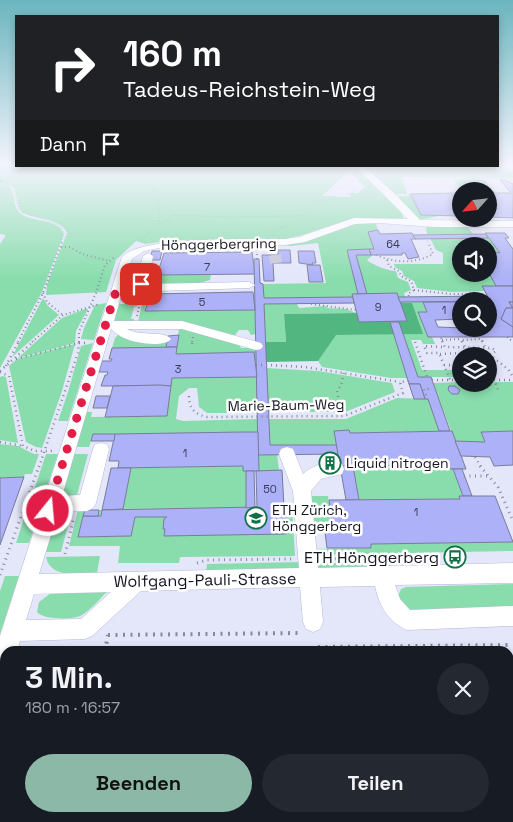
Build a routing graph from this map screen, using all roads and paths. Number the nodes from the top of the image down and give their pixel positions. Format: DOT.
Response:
graph roads {
  1 [pos="17,202"];
  2 [pos="399,202"];
  3 [pos="416,202"];
  4 [pos="157,203"];
  5 [pos="318,203"];
  6 [pos="445,214"];
  7 [pos="176,215"];
  8 [pos="296,216"];
  9 [pos="379,220"];
  10 [pos="421,223"];
  11 [pos="158,224"];
  12 [pos="512,225"];
  13 [pos="385,232"];
  14 [pos="264,234"];
  15 [pos="426,238"];
  16 [pos="61,247"];
  17 [pos="311,247"];
  18 [pos="257,250"];
  19 [pos="144,252"];
  20 [pos="275,255"];
  21 [pos="376,255"];
  22 [pos="257,259"];
  23 [pos="387,260"];
  24 [pos="109,261"];
  25 [pos="105,265"];
  26 [pos="249,285"];
  27 [pos="136,288"];
  28 [pos="414,290"];
  29 [pos="44,293"];
  30 [pos="452,294"];
  31 [pos="120,297"];
  32 [pos="409,297"];
  33 [pos="106,303"];
  34 [pos="144,303"];
  35 [pos="311,304"];
  36 [pos="91,305"];
  37 [pos="356,310"];
  38 [pos="63,315"];
  39 [pos="110,325"];
  40 [pos="506,337"];
  41 [pos="164,339"];
  42 [pos="461,339"];
  43 [pos="415,342"];
  44 [pos="513,342"];
  45 [pos="79,343"];
  46 [pos="256,346"];
  47 [pos="443,347"];
  48 [pos="452,347"];
  49 [pos="465,347"];
  50 [pos="485,347"];
  51 [pos="419,353"];
  52 [pos="427,353"];
  53 [pos="440,354"];
  54 [pos="445,354"];
  55 [pos="452,354"];
  56 [pos="14,360"];
  57 [pos="497,360"];
  58 [pos="266,364"];
  59 [pos="262,365"];
  60 [pos="444,365"];
  61 [pos="452,365"];
  62 [pos="6,366"];
  63 [pos="256,366"];
  64 [pos="0,372"];
  65 [pos="344,372"];
  66 [pos="427,376"];
  67 [pos="513,378"];
  68 [pos="497,379"];
  69 [pos="432,380"];
  70 [pos="450,380"];
  71 [pos="409,381"];
  72 [pos="400,382"];
  73 [pos="497,387"];
  74 [pos="429,389"];
  75 [pos="499,392"];
  76 [pos="426,395"];
  77 [pos="189,396"];
  78 [pos="338,397"];
  79 [pos="0,442"];
  80 [pos="23,446"];
  81 [pos="101,449"];
  82 [pos="35,451"];
  83 [pos="287,454"];
  84 [pos="475,457"];
  85 [pos="336,469"];
  86 [pos="464,476"];
  87 [pos="488,476"];
  88 [pos="302,491"];
  89 [pos="77,503"];
  90 [pos="51,504"];
  91 [pos="513,521"];
  92 [pos="65,554"];
  93 [pos="513,573"];
  94 [pos="0,574"];
  95 [pos="383,576"];
  96 [pos="309,578"];
  97 [pos="136,582"];
  98 [pos="26,584"];
  99 [pos="513,616"];
  100 [pos="310,628"];
  101 [pos="12,631"];
  102 [pos="108,635"];
  103 [pos="513,645"];
  104 [pos="7,646"];
  105 [pos="416,646"];
  1 -- 16 [label="path"];
  2 -- 10 [label="street"];
  3 -- 6 [label="path"];
  4 -- 7 [label="path"];
  4 -- 11 [label="path"];
  5 -- 8 [label="path"];
  6 -- 10 [label="street"];
  7 -- 8 [label="path"];
  7 -- 11 [label="path"];
  8 -- 14 [label="path"];
  9 -- 10 [label="street, Hönggerbergring"];
  9 -- 13 [label="street"];
  9 -- 20 [label="street, Hönggerbergring"];
  10 -- 12 [label="street, Hönggerbergring"];
  11 -- 19 [label="path"];
  15 -- 23 [label="path"];
  16 -- 24 [label="path"];
  16 -- 29 [label="path"];
  17 -- 20 [label="street"];
  18 -- 22 [label="path"];
  19 -- 20 [label="street, Hönggerbergring"];
  19 -- 27 [label="street"];
  19 -- 31 [label="street, Hönggerbergring"];
  21 -- 23 [label="path"];
  23 -- 28 [label="path"];
  25 -- 36 [label="path"];
  26 -- 27 [label="street"];
  27 -- 31 [label="street"];
  28 -- 30 [label="path"];
  28 -- 32 [label="path"];
  29 -- 38 [label="path"];
  29 -- 62 [label="path"];
  31 -- 34 [label="path"];
  31 -- 39 [label="street, Hönggerbergring"];
  33 -- 36 [label="path"];
  35 -- 37 [label="path"];
  36 -- 38 [label="path"];
  36 -- 45 [label="path"];
  38 -- 56 [label="path"];
  39 -- 41 [label="street"];
  39 -- 46 [label="street"];
  39 -- 90 [label="street, Hönggerbergring"];
  40 -- 44 [label="path"];
  42 -- 47 [label="path"];
  42 -- 49 [label="path"];
  42 -- 50 [label="path"];
  43 -- 51 [label="path"];
  45 -- 56 [label="path"];
  45 -- 94 [label="path"];
  47 -- 48 [label="path"];
  47 -- 52 [label="path"];
  47 -- 54 [label="path"];
  51 -- 52 [label="path"];
  51 -- 66 [label="path"];
  52 -- 53 [label="path"];
  53 -- 54 [label="path"];
  53 -- 60 [label="path"];
  54 -- 55 [label="path"];
  56 -- 62 [label="path"];
  57 -- 67 [label="path"];
  58 -- 65 [label="path"];
  59 -- 63 [label="path"];
  60 -- 61 [label="path"];
  60 -- 70 [label="path"];
  62 -- 64 [label="path"];
  64 -- 80 [label="path"];
  65 -- 72 [label="path"];
  65 -- 78 [label="path"];
  67 -- 68 [label="path"];
  69 -- 70 [label="path"];
  71 -- 72 [label="path"];
  72 -- 77 [label="path, Marie-Baum-Weg"];
  73 -- 75 [label="path"];
  74 -- 76 [label="path"];
  79 -- 80 [label="path"];
  80 -- 82 [label="path"];
  81 -- 89 [label="street"];
  83 -- 88 [label="street"];
  84 -- 87 [label="path"];
  85 -- 88 [label="street"];
  86 -- 87 [label="path"];
  87 -- 91 [label="path"];
  88 -- 96 [label="street"];
  89 -- 90 [label="street"];
  89 -- 92 [label="path"];
  90 -- 98 [label="street, Hönggerbergring"];
  93 -- 95 [label="street, Wolfgang-Pauli-Strasse"];
  95 -- 96 [label="street, Wolfgang-Pauli-Strasse"];
  95 -- 99 [label="street"];
  96 -- 97 [label="street, Wolfgang-Pauli-Strasse"];
  96 -- 100 [label="street"];
  97 -- 98 [label="street, Wolfgang-Pauli-Strasse"];
  97 -- 101 [label="street"];
  98 -- 101 [label="street, Hönggerbergring"];
  100 -- 102 [label="path"];
  101 -- 104 [label="street, Hönggerbergring"];
  103 -- 105 [label="path"];
}
